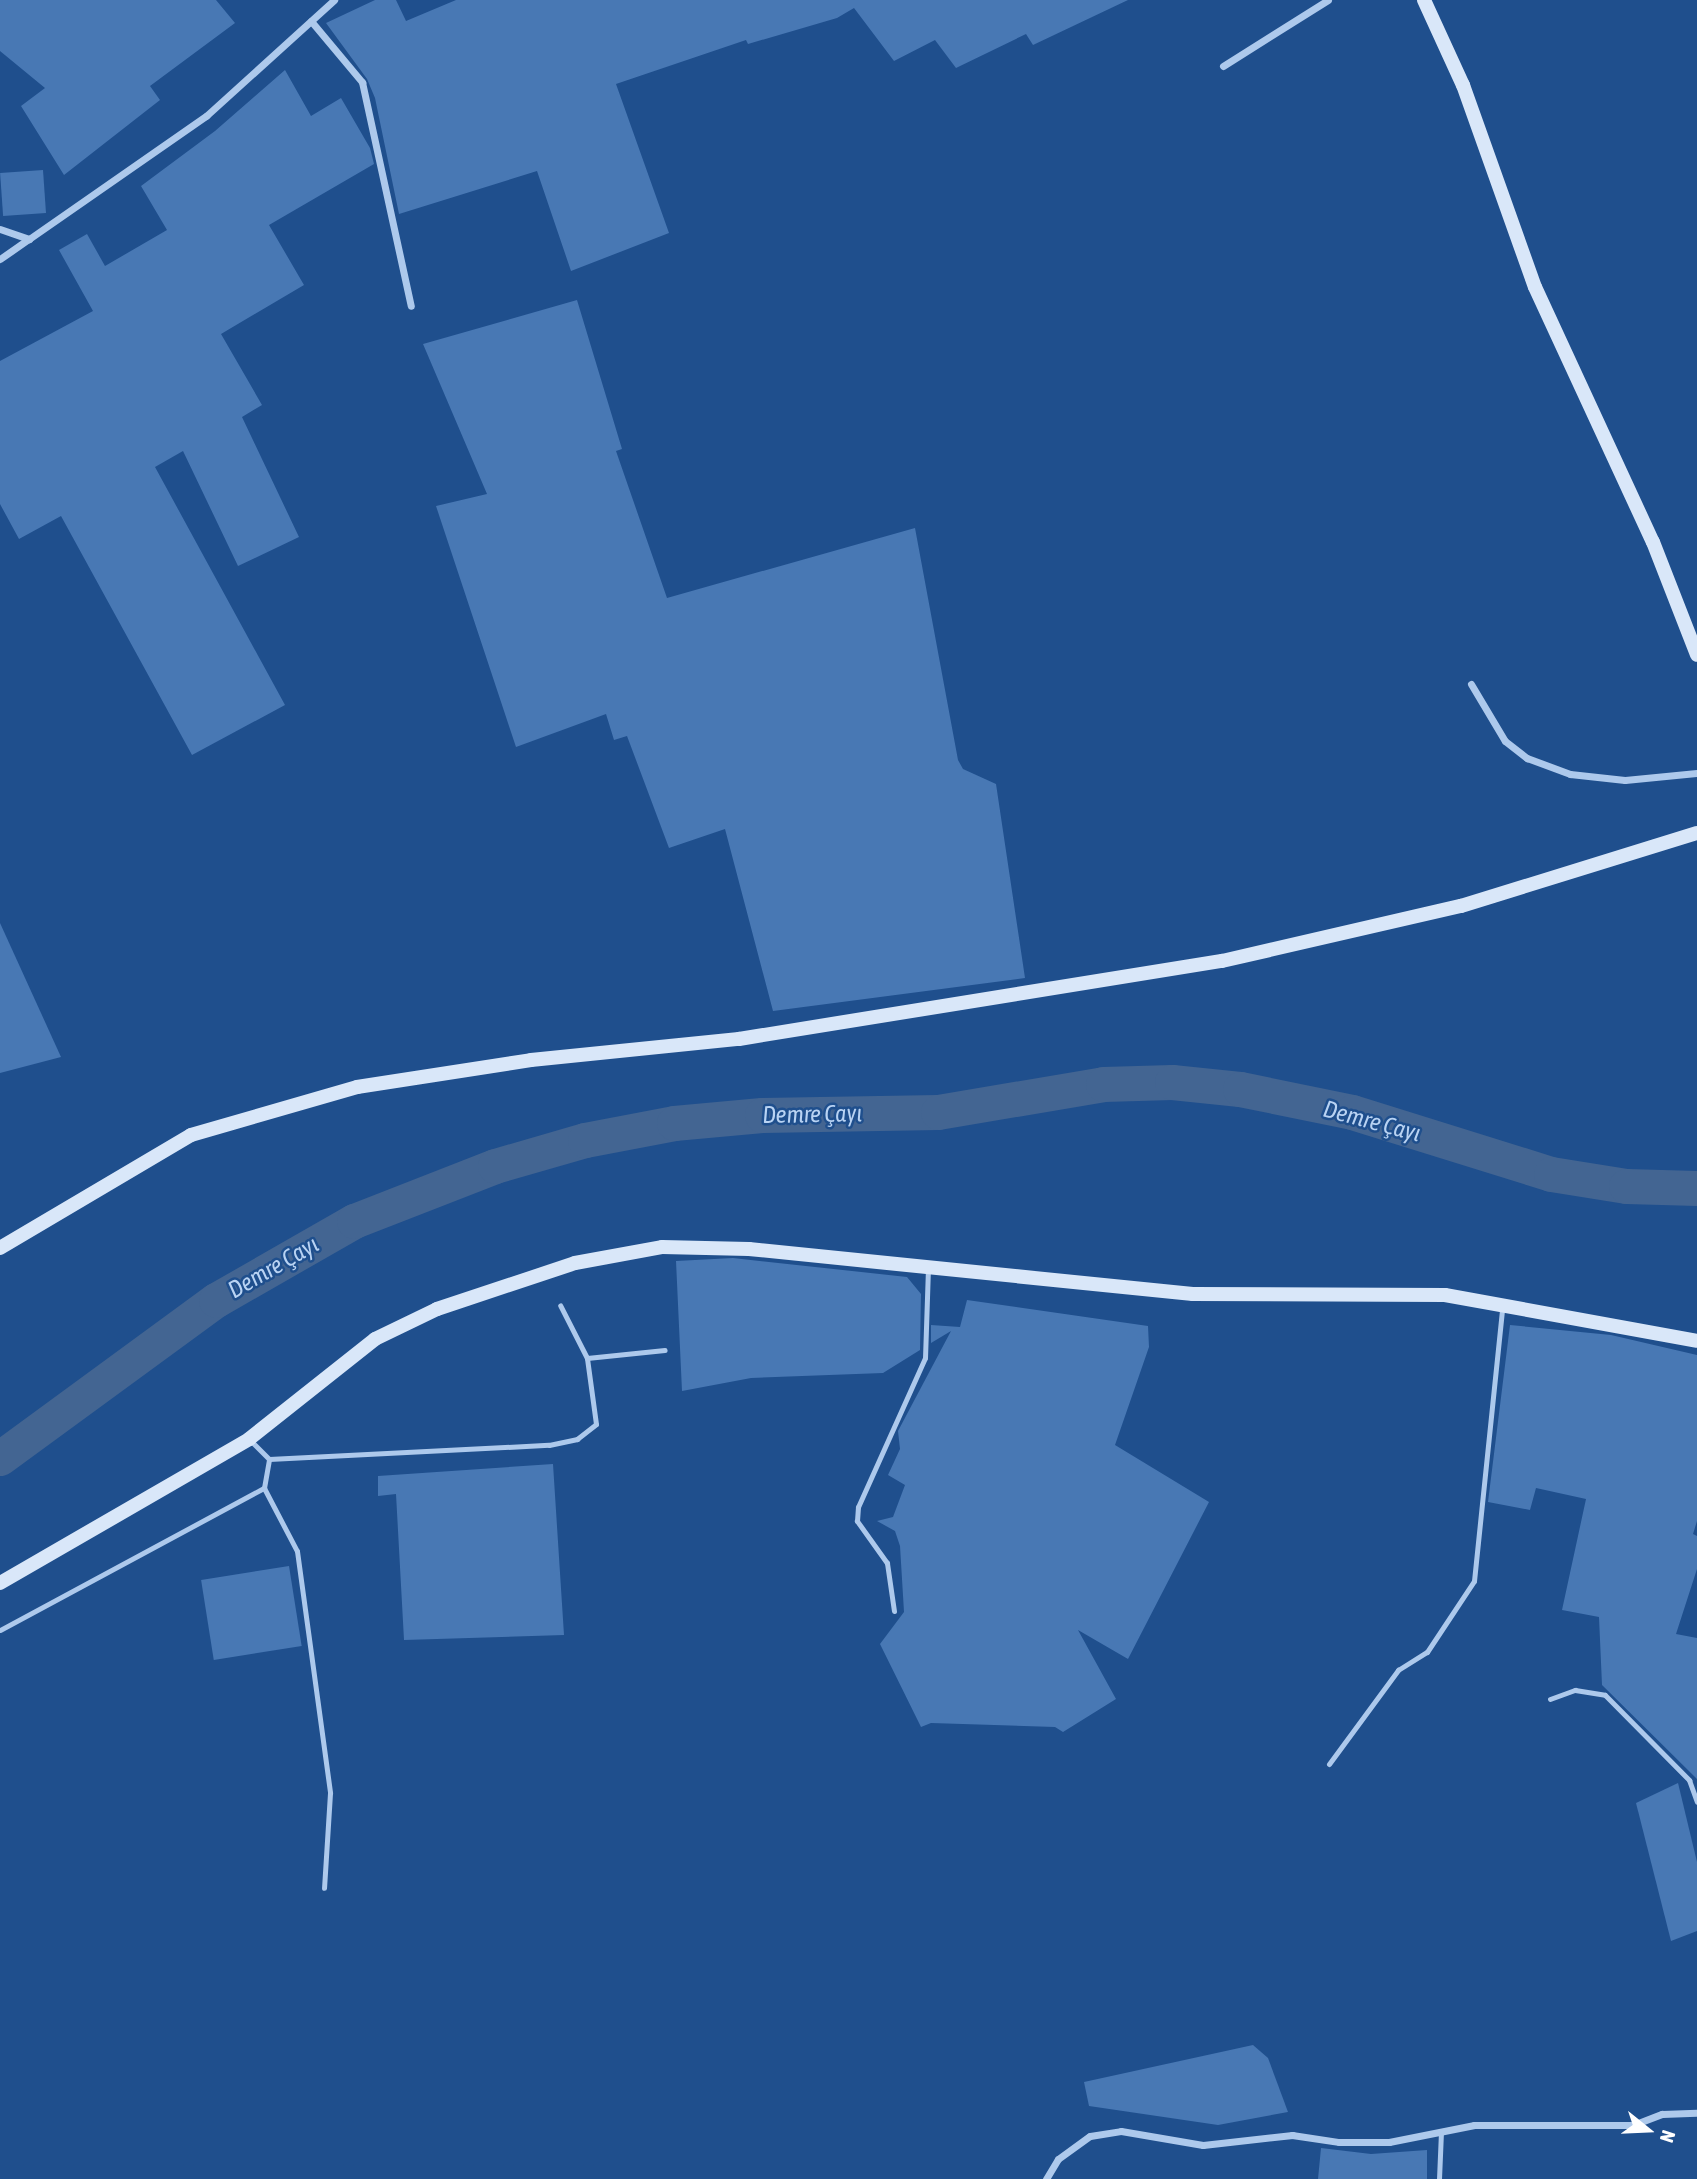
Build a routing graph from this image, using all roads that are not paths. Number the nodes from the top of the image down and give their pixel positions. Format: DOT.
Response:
graph roads {
  1 [pos="334,0"];
  2 [pos="1328,0"];
  3 [pos="1424,0"];
  4 [pos="310,21"];
  5 [pos="1223,65"];
  6 [pos="0,229"];
  7 [pos="29,239"];
  8 [pos="0,259"];
  9 [pos="411,306"];
  10 [pos="1697,655"];
  11 [pos="1471,684"];
  12 [pos="1697,773"];
  13 [pos="1697,833"];
  14 [pos="0,1248"];
  15 [pos="928,1268"];
  16 [pos="560,1305"];
  17 [pos="1503,1305"];
  18 [pos="1697,1341"];
  19 [pos="665,1350"];
  20 [pos="587,1358"];
  21 [pos="249,1439"];
  22 [pos="269,1459"];
  23 [pos="264,1488"];
  24 [pos="0,1583"];
  25 [pos="894,1611"];
  26 [pos="0,1629"];
  27 [pos="1550,1699"];
  28 [pos="1329,1764"];
  29 [pos="1697,1802"];
  30 [pos="324,1888"];
  31 [pos="1697,2113"];
  32 [pos="1441,2132"];
  33 [pos="1046,2179"];
  34 [pos="1438,2179"];
  1 -- 4 [label="street"];
  2 -- 5 [label="street"];
  3 -- 10 [label="street"];
  4 -- 7 [label="street"];
  4 -- 9 [label="street"];
  6 -- 7 [label="street"];
  7 -- 8 [label="street"];
  11 -- 12 [label="street"];
  13 -- 14 [label="street"];
  15 -- 17 [label="street"];
  15 -- 21 [label="street"];
  15 -- 25 [label="lane"];
  16 -- 20 [label="lane"];
  17 -- 18 [label="street"];
  17 -- 28 [label="lane"];
  19 -- 20 [label="lane"];
  20 -- 22 [label="lane"];
  21 -- 22 [label="lane"];
  21 -- 24 [label="street"];
  22 -- 23 [label="lane"];
  23 -- 26 [label="lane"];
  23 -- 30 [label="lane"];
  27 -- 29 [label="lane"];
  31 -- 32 [label="street"];
  32 -- 33 [label="street"];
  32 -- 34 [label="lane"];
}
